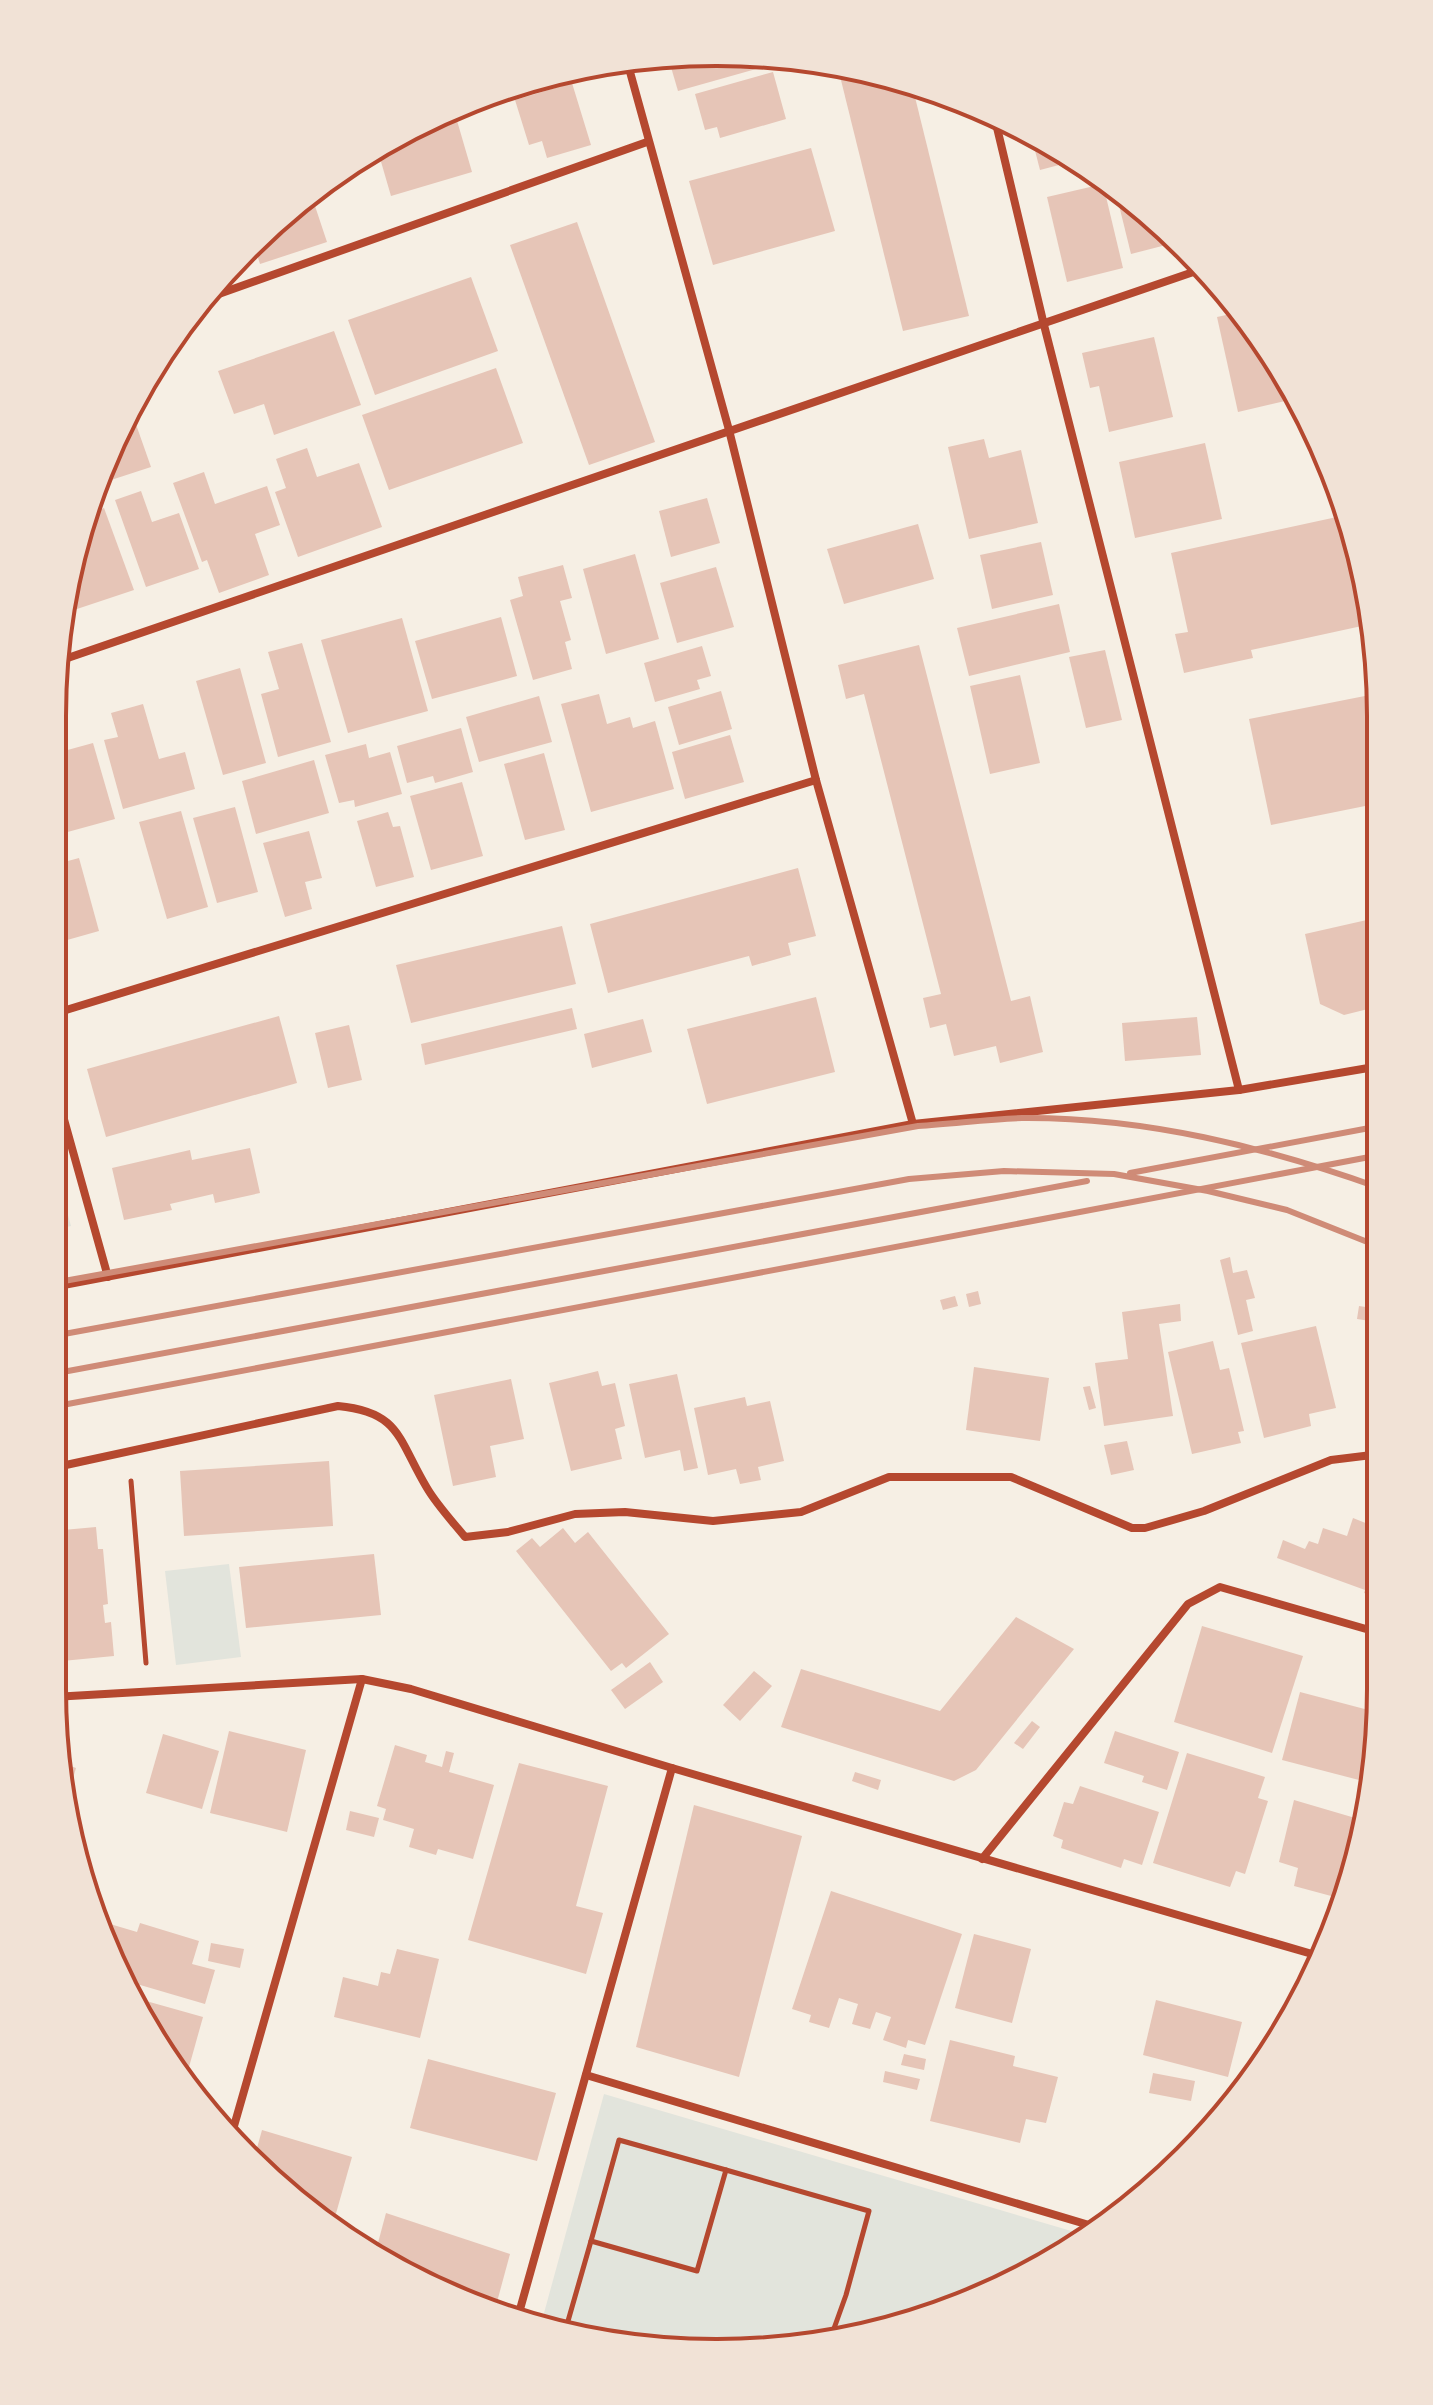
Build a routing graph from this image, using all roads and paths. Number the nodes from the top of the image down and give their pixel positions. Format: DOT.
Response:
graph roads {
  1 [pos="630,72"];
  2 [pos="998,130"];
  3 [pos="647,142"];
  4 [pos="1191,273"];
  5 [pos="223,292"];
  6 [pos="1044,325"];
  7 [pos="729,430"];
  8 [pos="69,658"];
  9 [pos="816,780"];
  10 [pos="66,1010"];
  11 [pos="1367,1068"];
  12 [pos="1239,1090"];
  13 [pos="913,1124"];
  14 [pos="66,1127"];
  15 [pos="108,1277"];
  16 [pos="66,1285"];
  17 [pos="128,1451"];
  18 [pos="1367,1456"];
  19 [pos="66,1465"];
  20 [pos="1367,1629"];
  21 [pos="362,1679"];
  22 [pos="149,1691"];
  23 [pos="66,1696"];
  24 [pos="672,1768"];
  25 [pos="982,1859"];
  26 [pos="1310,1953"];
  27 [pos="586,2075"];
  28 [pos="234,2125"];
  29 [pos="726,2170"];
  30 [pos="1085,2224"];
  31 [pos="591,2241"];
  32 [pos="520,2308"];
  33 [pos="568,2322"];
  34 [pos="834,2328"];
  1 -- 3 [label="street"];
  2 -- 6 [label="street"];
  3 -- 5 [label="street"];
  3 -- 7 [label="street"];
  4 -- 6 [label="street"];
  6 -- 7 [label="street"];
  6 -- 12 [label="street"];
  7 -- 8 [label="street"];
  7 -- 9 [label="street"];
  9 -- 10 [label="street"];
  9 -- 13 [label="street"];
  11 -- 12 [label="street"];
  12 -- 13 [label="street"];
  13 -- 15 [label="street"];
  14 -- 15 [label="street"];
  15 -- 16 [label="street"];
  17 -- 18 [label="street"];
  17 -- 19 [label="street"];
  17 -- 22 [label="path"];
  20 -- 25 [label="street"];
  21 -- 22 [label="street"];
  21 -- 24 [label="street"];
  21 -- 28 [label="street"];
  22 -- 23 [label="street"];
  24 -- 25 [label="street"];
  24 -- 27 [label="street"];
  25 -- 26 [label="street"];
  27 -- 30 [label="street"];
  27 -- 32 [label="street"];
  29 -- 31 [label="path"];
  29 -- 31 [label="path"];
  29 -- 34 [label="path"];
  31 -- 33 [label="path"];
}
